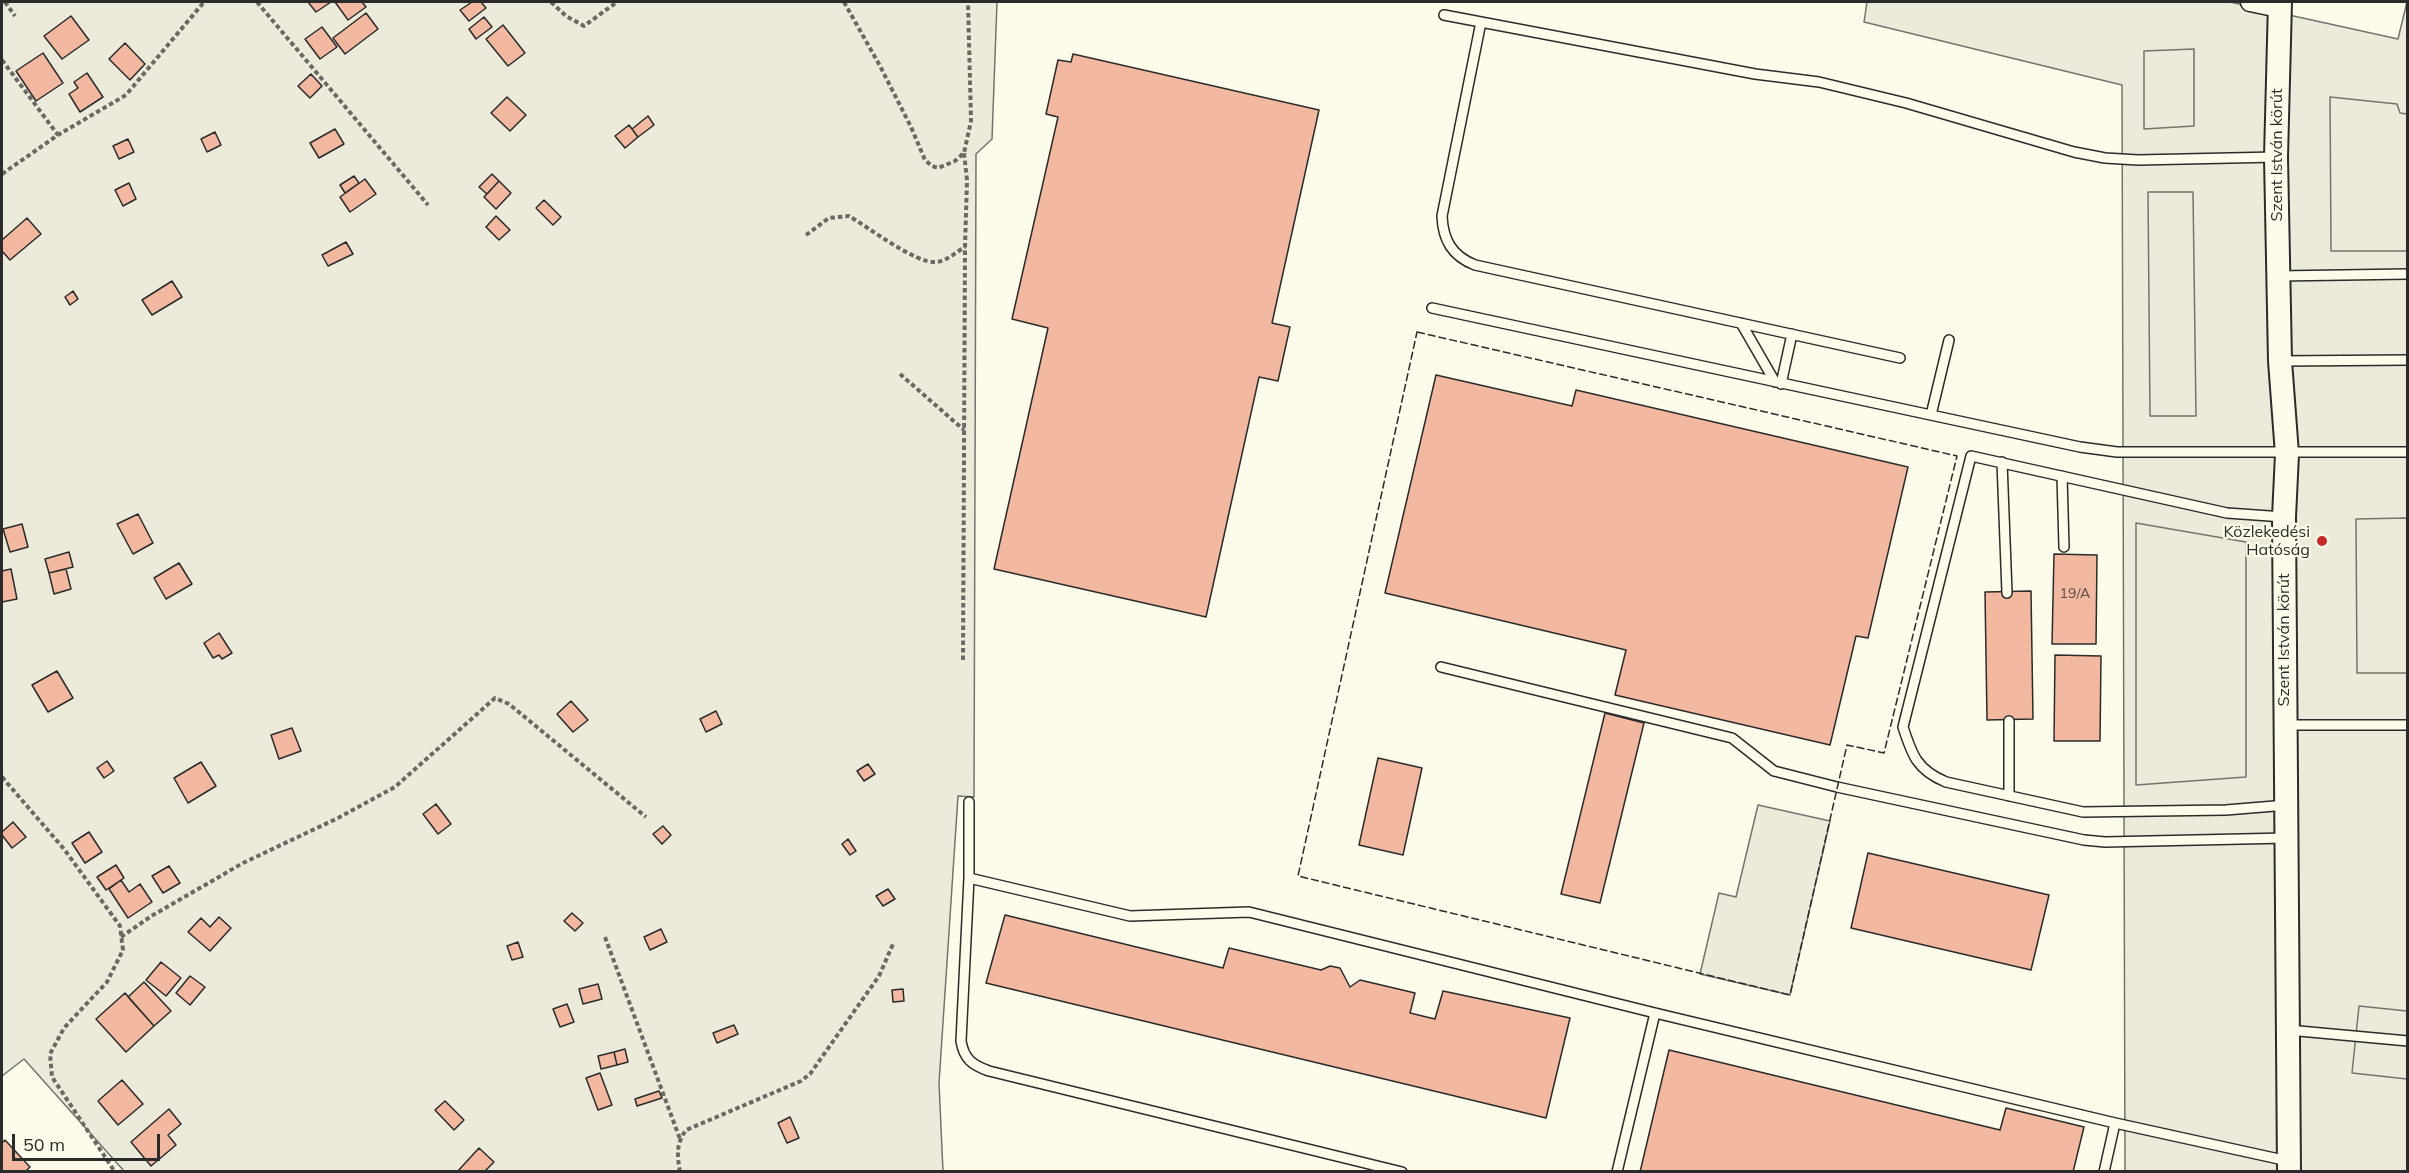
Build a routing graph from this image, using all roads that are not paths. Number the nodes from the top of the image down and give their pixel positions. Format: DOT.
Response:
graph roads {
  1 [pos="2250,2"];
  2 [pos="2279,5"];
  3 [pos="1444,15"];
  4 [pos="1481,22"];
  5 [pos="2276,157"];
  6 [pos="2408,274"];
  7 [pos="2278,276"];
  8 [pos="1432,308"];
  9 [pos="1741,323"];
  10 [pos="1792,334"];
  11 [pos="1949,340"];
  12 [pos="1900,358"];
  13 [pos="2408,360"];
  14 [pos="2280,361"];
  15 [pos="1778,383"];
  16 [pos="1931,415"];
  17 [pos="2408,452"];
  18 [pos="2287,454"];
  19 [pos="2002,462"];
  20 [pos="2062,476"];
  21 [pos="2283,517"];
  22 [pos="2064,548"];
  23 [pos="2007,593"];
  24 [pos="1441,667"];
  25 [pos="2009,721"];
  26 [pos="2408,725"];
  27 [pos="2285,726"];
  28 [pos="2009,796"];
  29 [pos="969,802"];
  30 [pos="2287,806"];
  31 [pos="2287,838"];
  32 [pos="969,878"];
  33 [pos="1654,1013"];
  34 [pos="2288,1030"];
  35 [pos="2408,1041"];
  36 [pos="2115,1123"];
  37 [pos="2289,1166"];
  38 [pos="1401,1172"];
  39 [pos="1617,1172"];
  40 [pos="2104,1172"];
  1 -- 2 [label="street"];
  2 -- 5 [label="street, Szent István körút"];
  3 -- 4 [label="lane"];
  4 -- 5 [label="lane"];
  4 -- 9 [label="lane"];
  5 -- 7 [label="street, Szent István körút"];
  6 -- 7 [label="lane"];
  7 -- 14 [label="street, Szent István körút"];
  8 -- 15 [label="lane"];
  9 -- 10 [label="lane"];
  9 -- 15 [label="lane"];
  10 -- 12 [label="lane"];
  10 -- 15 [label="lane"];
  11 -- 16 [label="lane"];
  13 -- 14 [label="lane"];
  14 -- 18 [label="street, Szent István körút"];
  15 -- 16 [label="lane"];
  16 -- 18 [label="lane"];
  17 -- 18 [label="lane"];
  18 -- 21 [label="street, Szent István körút"];
  19 -- 20 [label="lane"];
  19 -- 23 [label="lane"];
  19 -- 28 [label="lane"];
  20 -- 21 [label="lane"];
  20 -- 22 [label="lane"];
  21 -- 27 [label="street, Szent István körút"];
  24 -- 31 [label="lane"];
  25 -- 28 [label="lane"];
  26 -- 27 [label="lane"];
  27 -- 30 [label="street, Szent István körút"];
  28 -- 30 [label="lane"];
  29 -- 32 [label="lane"];
  30 -- 31 [label="street, Szent István körút"];
  31 -- 34 [label="street, Szent István körút"];
  32 -- 33 [label="lane"];
  32 -- 38 [label="lane"];
  33 -- 36 [label="lane"];
  33 -- 39 [label="lane"];
  34 -- 35 [label="lane"];
  34 -- 37 [label="street, Szent István körút"];
  36 -- 37 [label="lane"];
  36 -- 40 [label="lane"];
}
